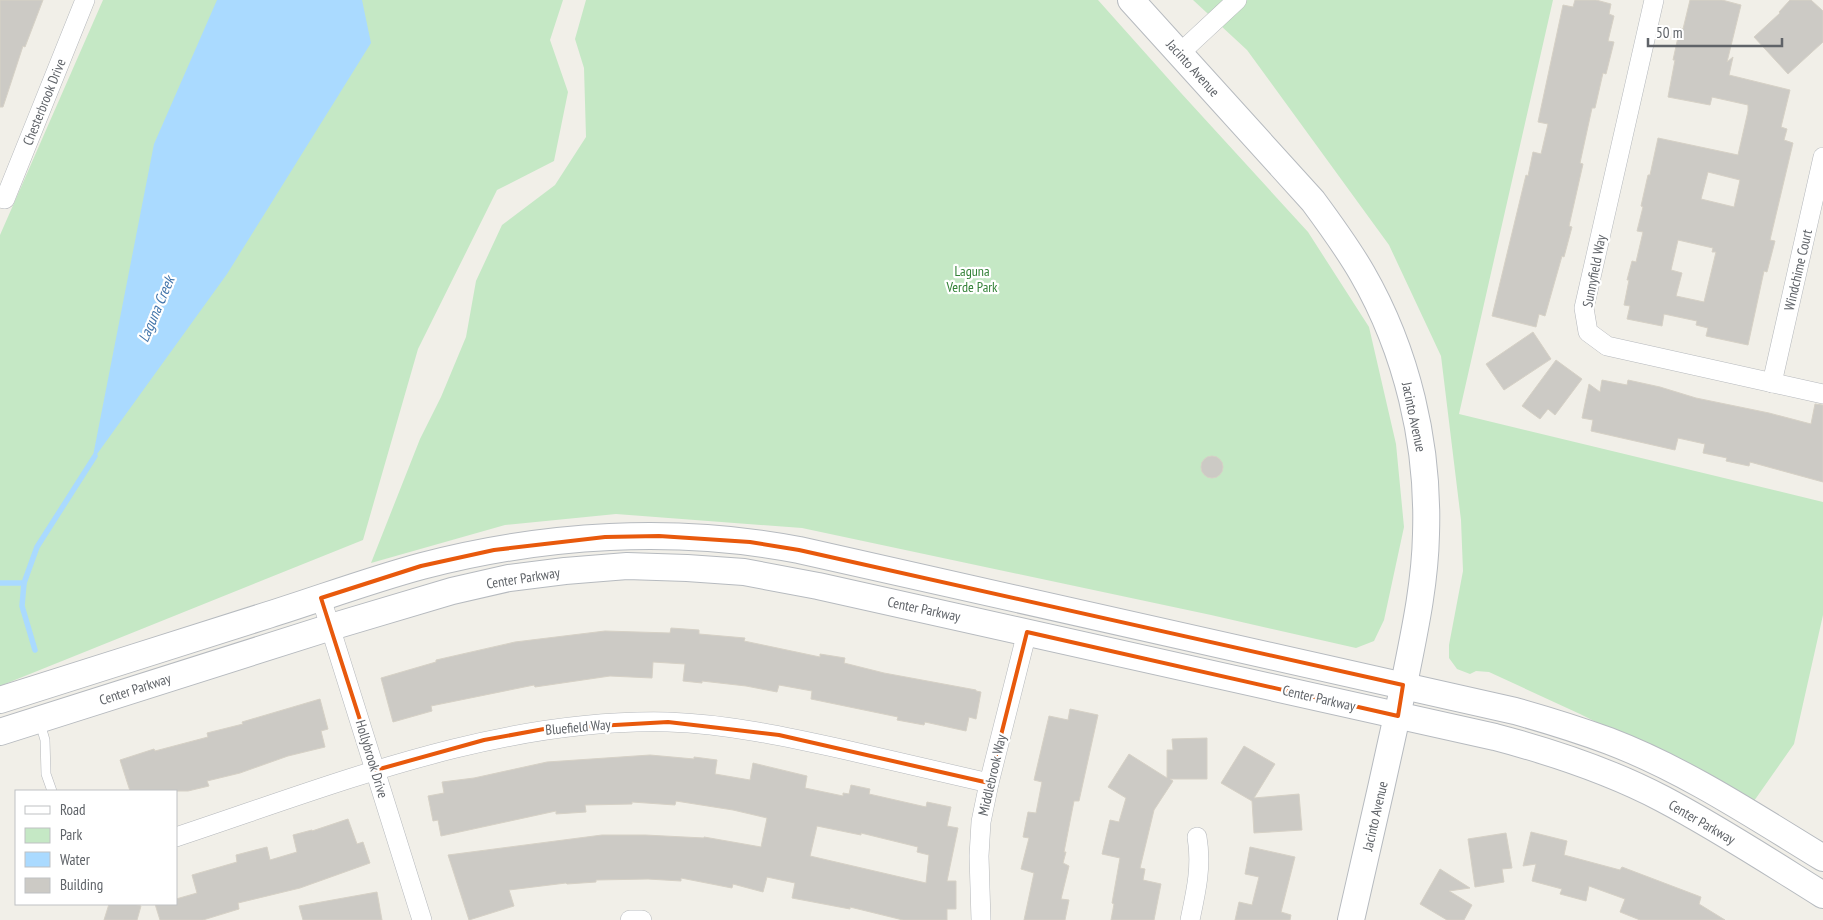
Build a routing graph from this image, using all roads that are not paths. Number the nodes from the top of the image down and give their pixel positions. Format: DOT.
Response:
graph roads {
  1 [pos="85,0"];
  2 [pos="1131,0"];
  3 [pos="1237,0"];
  4 [pos="1654,0"];
  5 [pos="1180,53"];
  6 [pos="1823,157"];
  7 [pos="0,198"];
  8 [pos="1772,383"];
  9 [pos="1823,394"];
  10 [pos="321,598"];
  11 [pos="331,627"];
  12 [pos="1027,632"];
  13 [pos="1404,685"];
  14 [pos="0,700"];
  15 [pos="1398,716"];
  16 [pos="39,720"];
  17 [pos="0,732"];
  18 [pos="376,770"];
  19 [pos="989,783"];
  20 [pos="52,790"];
  21 [pos="178,836"];
  22 [pos="1196,837"];
  23 [pos="1823,858"];
  24 [pos="1823,895"];
  25 [pos="422,920"];
  26 [pos="630,920"];
  27 [pos="642,920"];
  28 [pos="981,920"];
  29 [pos="1190,920"];
  30 [pos="1351,920"];
  1 -- 7 [label="street, Chesterbrook Drive"];
  2 -- 5 [label="main road, Jacinto Avenue"];
  3 -- 5 [label="street"];
  4 -- 8 [label="street, Sunnyfield Way"];
  5 -- 13 [label="main road, Jacinto Avenue"];
  6 -- 8 [label="street, Windchime Court"];
  8 -- 9 [label="street, Sunnyfield Way"];
  10 -- 11 [label="street, Hollybrook Drive"];
  10 -- 13 [label="main road"];
  10 -- 14 [label="main road"];
  11 -- 12 [label="main road, Center Parkway"];
  11 -- 16 [label="main road, Center Parkway"];
  11 -- 18 [label="street, Hollybrook Drive"];
  12 -- 15 [label="main road, Center Parkway"];
  12 -- 19 [label="street, Middlebrook Way"];
  13 -- 15 [label="main road, Jacinto Avenue"];
  13 -- 23 [label="main road"];
  15 -- 24 [label="main road, Center Parkway"];
  15 -- 30 [label="main road, Jacinto Avenue"];
  16 -- 17 [label="main road, Center Parkway"];
  16 -- 20 [label="lane"];
  18 -- 19 [label="street, Bluefield Way"];
  18 -- 21 [label="street, Bluefield Way"];
  18 -- 25 [label="street, Hollybrook Drive"];
  19 -- 28 [label="street, Middlebrook Way"];
  22 -- 29 [label="street"];
  26 -- 27 [label="street"];
}
